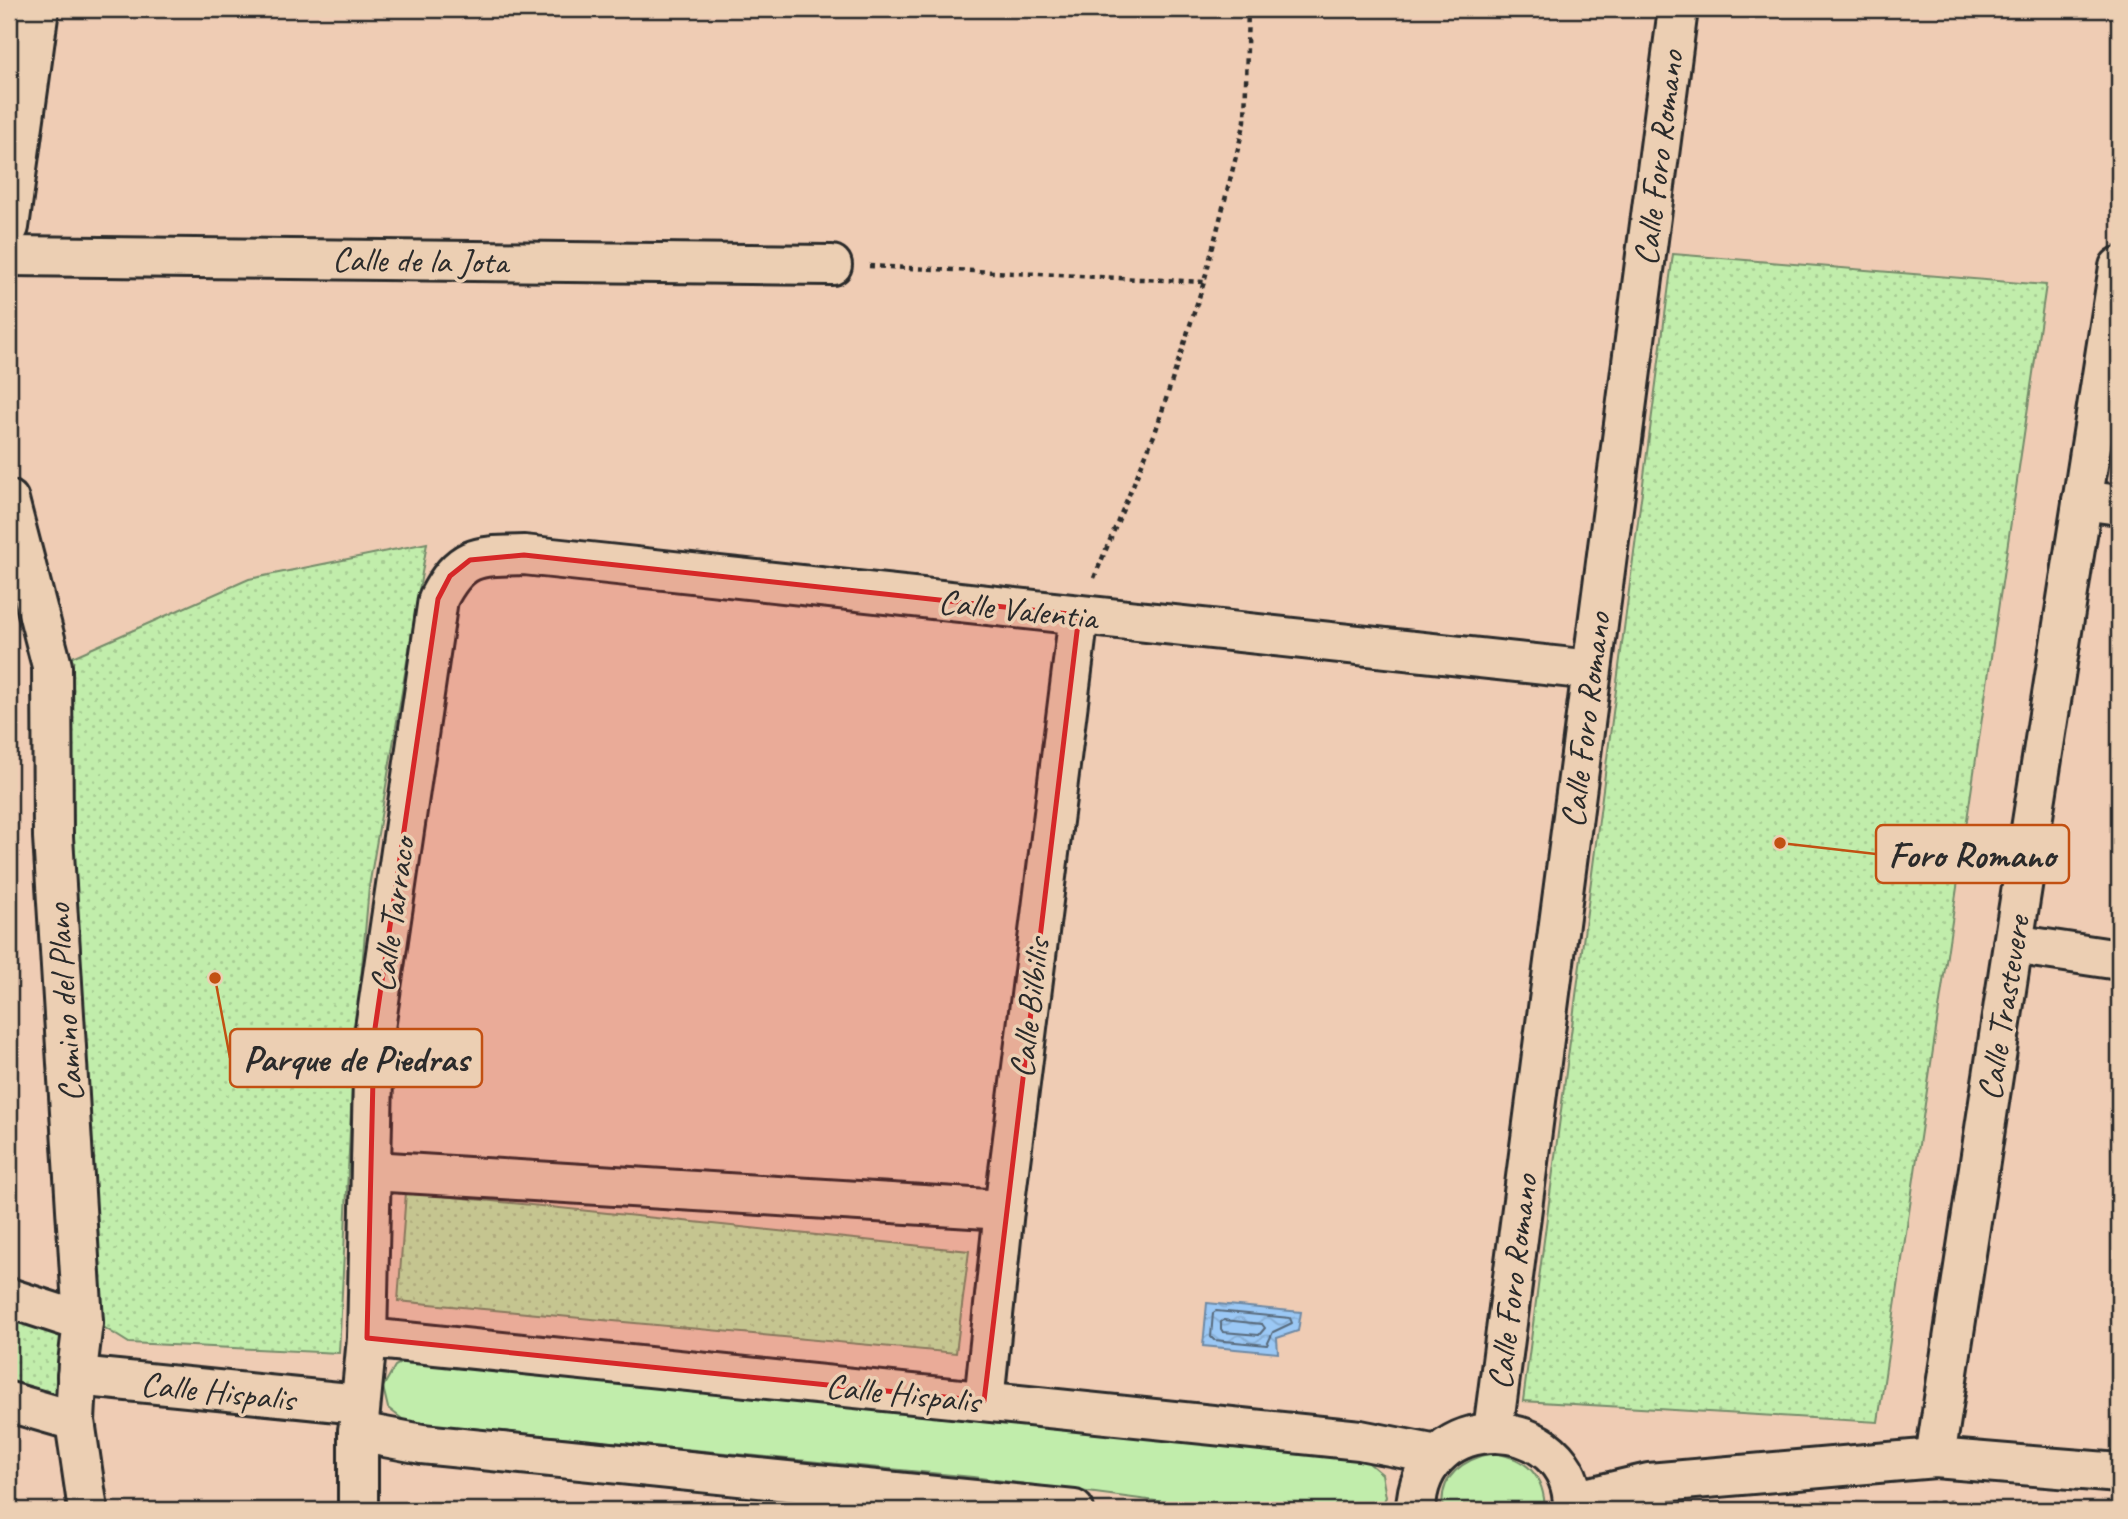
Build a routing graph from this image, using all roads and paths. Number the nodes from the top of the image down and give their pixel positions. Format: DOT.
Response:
graph roads {
  1 [pos="39,9"];
  2 [pos="1248,9"];
  3 [pos="1678,9"];
  4 [pos="9,228"];
  5 [pos="9,256"];
  6 [pos="832,265"];
  7 [pos="2119,267"];
  8 [pos="1204,282"];
  9 [pos="9,500"];
  10 [pos="2082,500"];
  11 [pos="2119,505"];
  12 [pos="450,576"];
  13 [pos="1079,615"];
  14 [pos="1591,670"];
  15 [pos="2012,944"];
  16 [pos="2119,960"];
  17 [pos="372,1171"];
  18 [pos="1004,1210"];
  19 [pos="9,1298"];
  20 [pos="83,1322"];
  21 [pos="367,1338"];
  22 [pos="78,1376"];
  23 [pos="984,1401"];
  24 [pos="9,1402"];
  25 [pos="358,1418"];
  26 [pos="75,1421"];
  27 [pos="1493,1432"];
  28 [pos="1437,1455"];
  29 [pos="1935,1458"];
  30 [pos="2119,1473"];
  31 [pos="972,1505"];
  32 [pos="1573,1505"];
  33 [pos="88,1510"];
  34 [pos="358,1510"];
  35 [pos="1074,1510"];
  36 [pos="1416,1510"];
  1 -- 4 [label="street"];
  2 -- 8 [label="path"];
  3 -- 14 [label="street, Calle Foro Romano"];
  5 -- 6 [label="street, Calle de la Jota"];
  6 -- 8 [label="path"];
  7 -- 10 [label="street, Calle Trastevere"];
  8 -- 13 [label="path"];
  9 -- 20 [label="street, Camino del Plano"];
  10 -- 11 [label="street"];
  10 -- 15 [label="street, Calle Trastevere"];
  12 -- 13 [label="street, Calle Valentia"];
  12 -- 17 [label="street, Calle Tarraco"];
  13 -- 14 [label="street, Calle Valentia"];
  13 -- 18 [label="street, Calle Bilbilis"];
  14 -- 27 [label="street, Calle Foro Romano"];
  15 -- 16 [label="street"];
  15 -- 29 [label="street, Calle Trastevere"];
  17 -- 18 [label="street"];
  17 -- 21 [label="street, Calle Tarraco"];
  18 -- 23 [label="street, Calle Bilbilis"];
  19 -- 20 [label="street"];
  20 -- 22 [label="street, Camino del Plano"];
  21 -- 23 [label="street, Calle Hispalis"];
  21 -- 25 [label="street, Calle Tarraco"];
  22 -- 25 [label="street, Calle Hispalis"];
  22 -- 26 [label="street, Camino del Plano"];
  23 -- 28 [label="street, Calle Hispalis"];
  24 -- 26 [label="street"];
  25 -- 31 [label="street, Calle Hispalis"];
  25 -- 34 [label="street, Calle Tarraco"];
  26 -- 33 [label="street, Camino del Plano"];
  27 -- 28 [label="street"];
  27 -- 32 [label="street"];
  28 -- 36 [label="street"];
  29 -- 30 [label="street"];
  29 -- 32 [label="street"];
  31 -- 35 [label="street, Calle Hispalis"];
}
